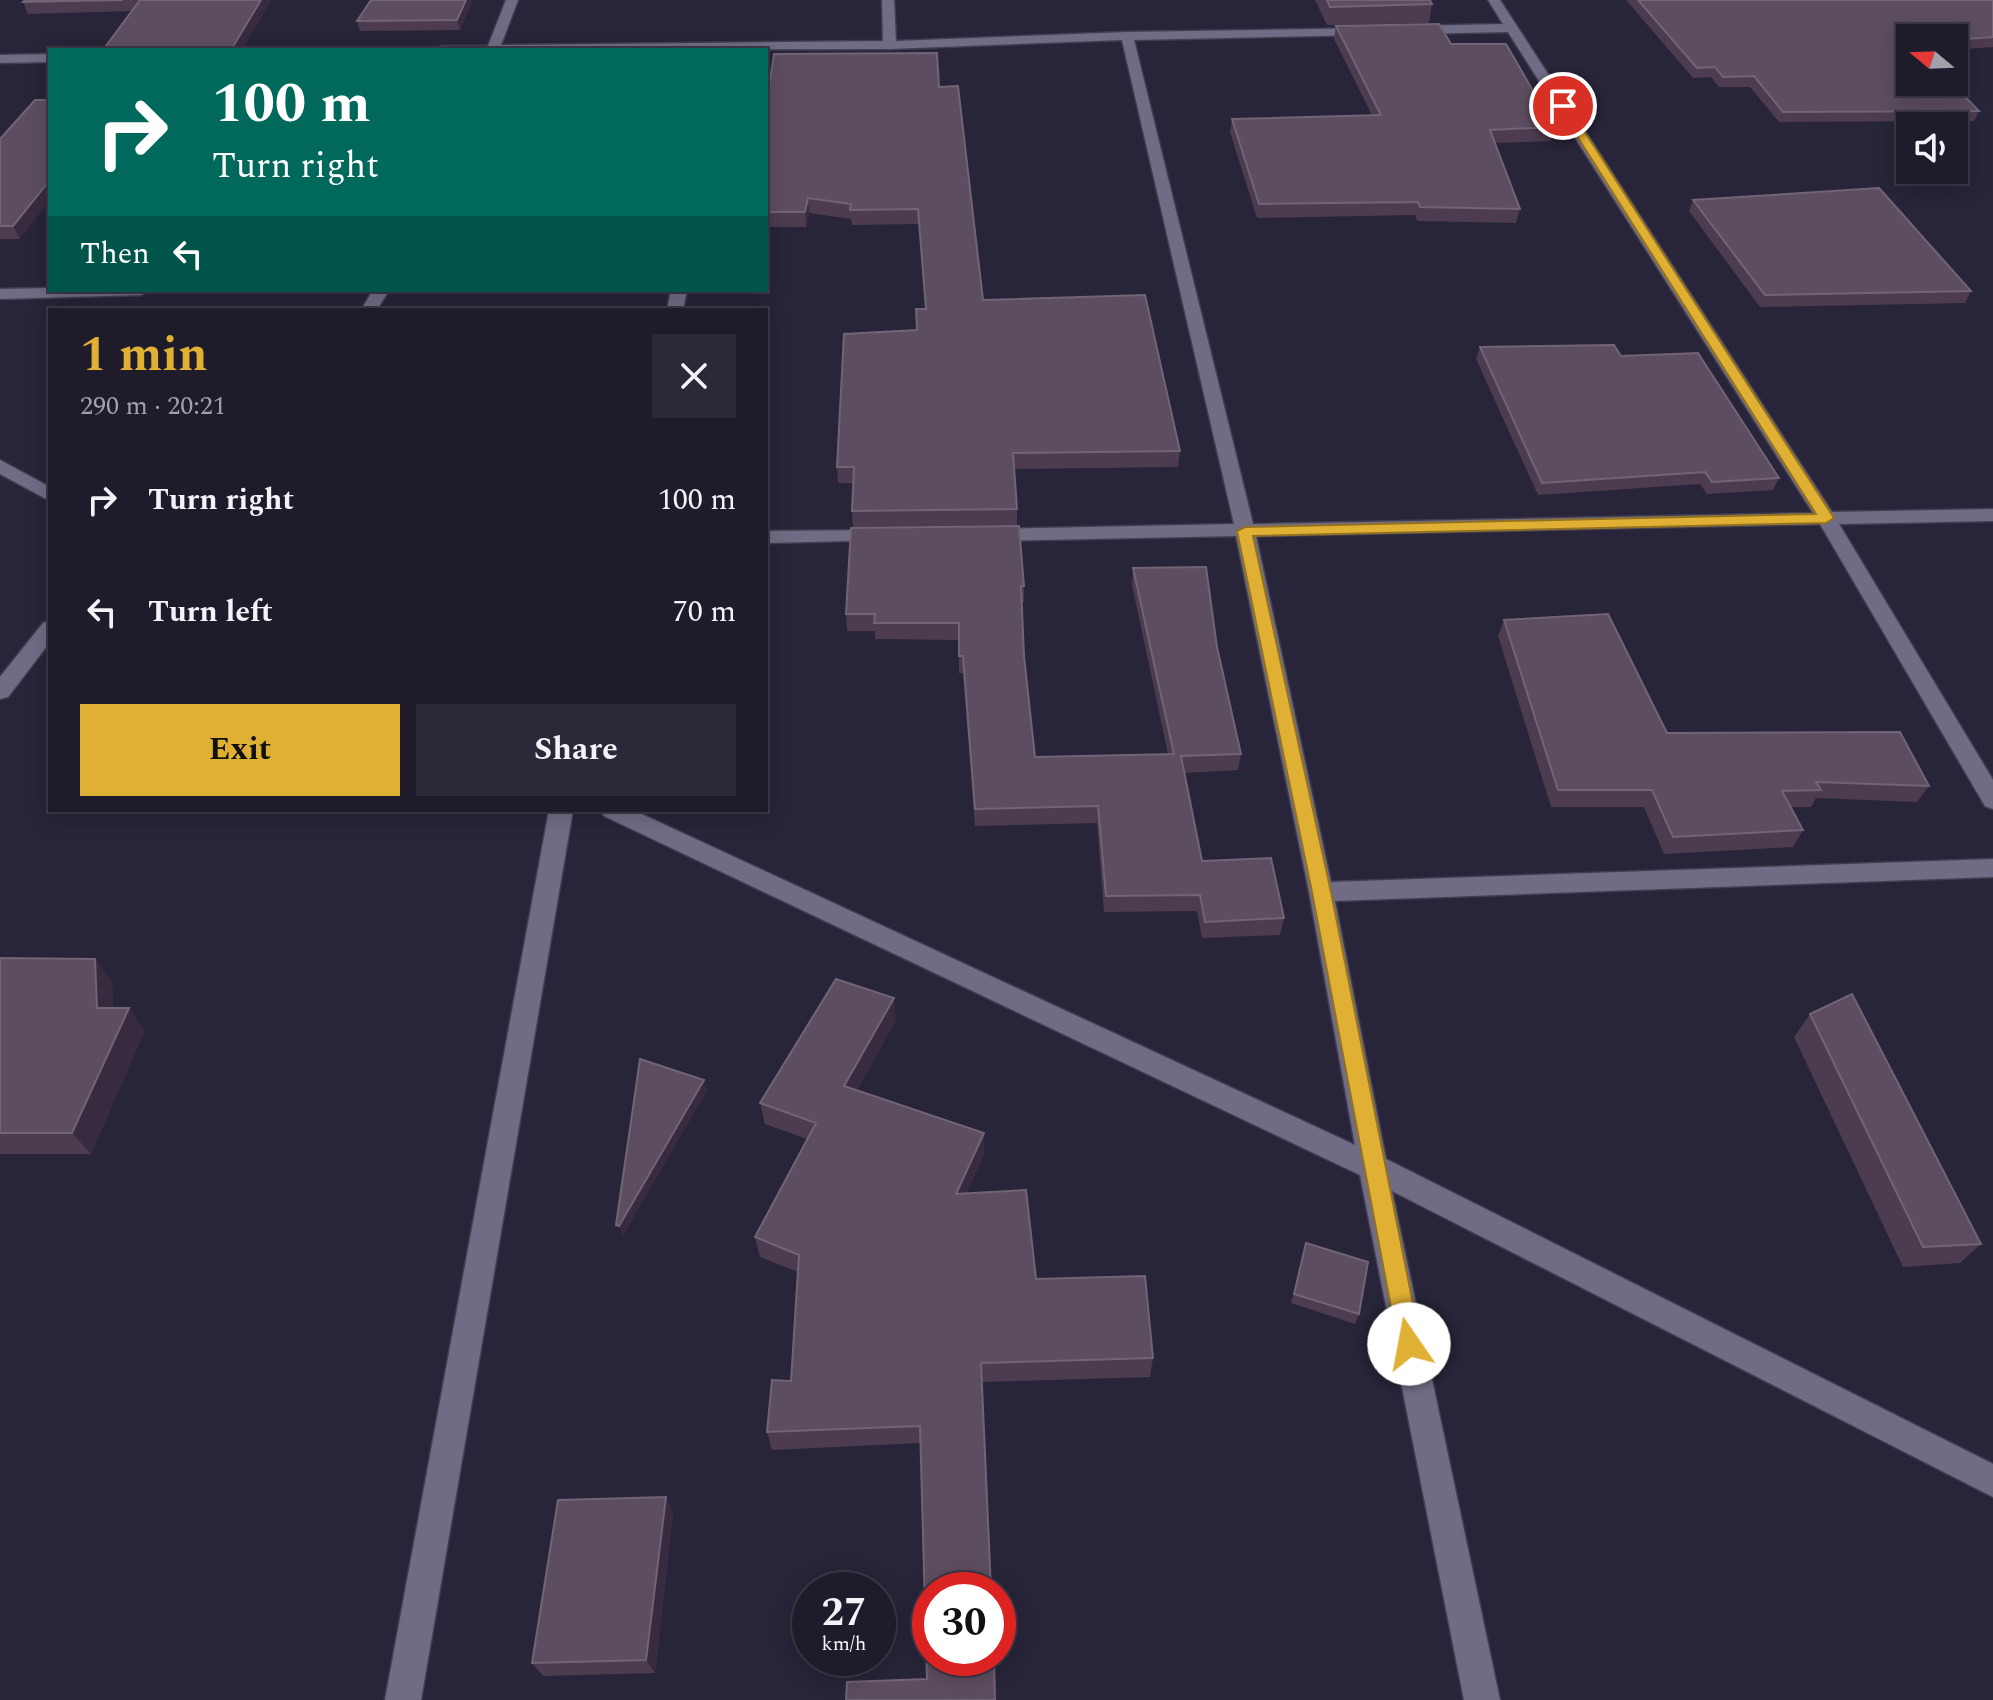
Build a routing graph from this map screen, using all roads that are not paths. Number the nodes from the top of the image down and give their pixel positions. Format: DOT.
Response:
graph roads {
  1 [pos="512,0"];
  2 [pos="888,0"];
  3 [pos="1494,0"];
  4 [pos="1513,28"];
  5 [pos="1377,31"];
  6 [pos="1392,31"];
  7 [pos="1127,36"];
  8 [pos="890,45"];
  9 [pos="494,48"];
  10 [pos="728,48"];
  11 [pos="48,58"];
  12 [pos="0,59"];
  13 [pos="70,292"];
  14 [pos="0,294"];
  15 [pos="0,466"];
  16 [pos="48,494"];
  17 [pos="1993,515"];
  18 [pos="1826,518"];
  19 [pos="1245,531"];
  20 [pos="961,535"];
  21 [pos="898,536"];
  22 [pos="768,537"];
  23 [pos="48,631"];
  24 [pos="0,692"];
  25 [pos="1993,800"];
  26 [pos="561,812"];
  27 [pos="616,812"];
  28 [pos="1993,868"];
  29 [pos="1321,892"];
  30 [pos="1373,1167"];
  31 [pos="1993,1481"];
  32 [pos="403,1700"];
  33 [pos="1482,1700"];
  1 -- 9 [label="street"];
  2 -- 8 [label="street"];
  3 -- 4 [label="street"];
  4 -- 6 [label="street"];
  4 -- 18 [label="street"];
  5 -- 7 [label="street"];
  7 -- 8 [label="street"];
  7 -- 19 [label="street"];
  8 -- 10 [label="street"];
  11 -- 12 [label="street"];
  13 -- 14 [label="street"];
  15 -- 16 [label="street"];
  17 -- 18 [label="street"];
  18 -- 19 [label="street"];
  18 -- 25 [label="street"];
  19 -- 20 [label="street"];
  19 -- 29 [label="street"];
  21 -- 22 [label="street"];
  23 -- 24 [label="street"];
  26 -- 32 [label="street"];
  27 -- 30 [label="street"];
  28 -- 29 [label="street"];
  29 -- 30 [label="street"];
  30 -- 31 [label="street"];
  30 -- 33 [label="street"];
}
